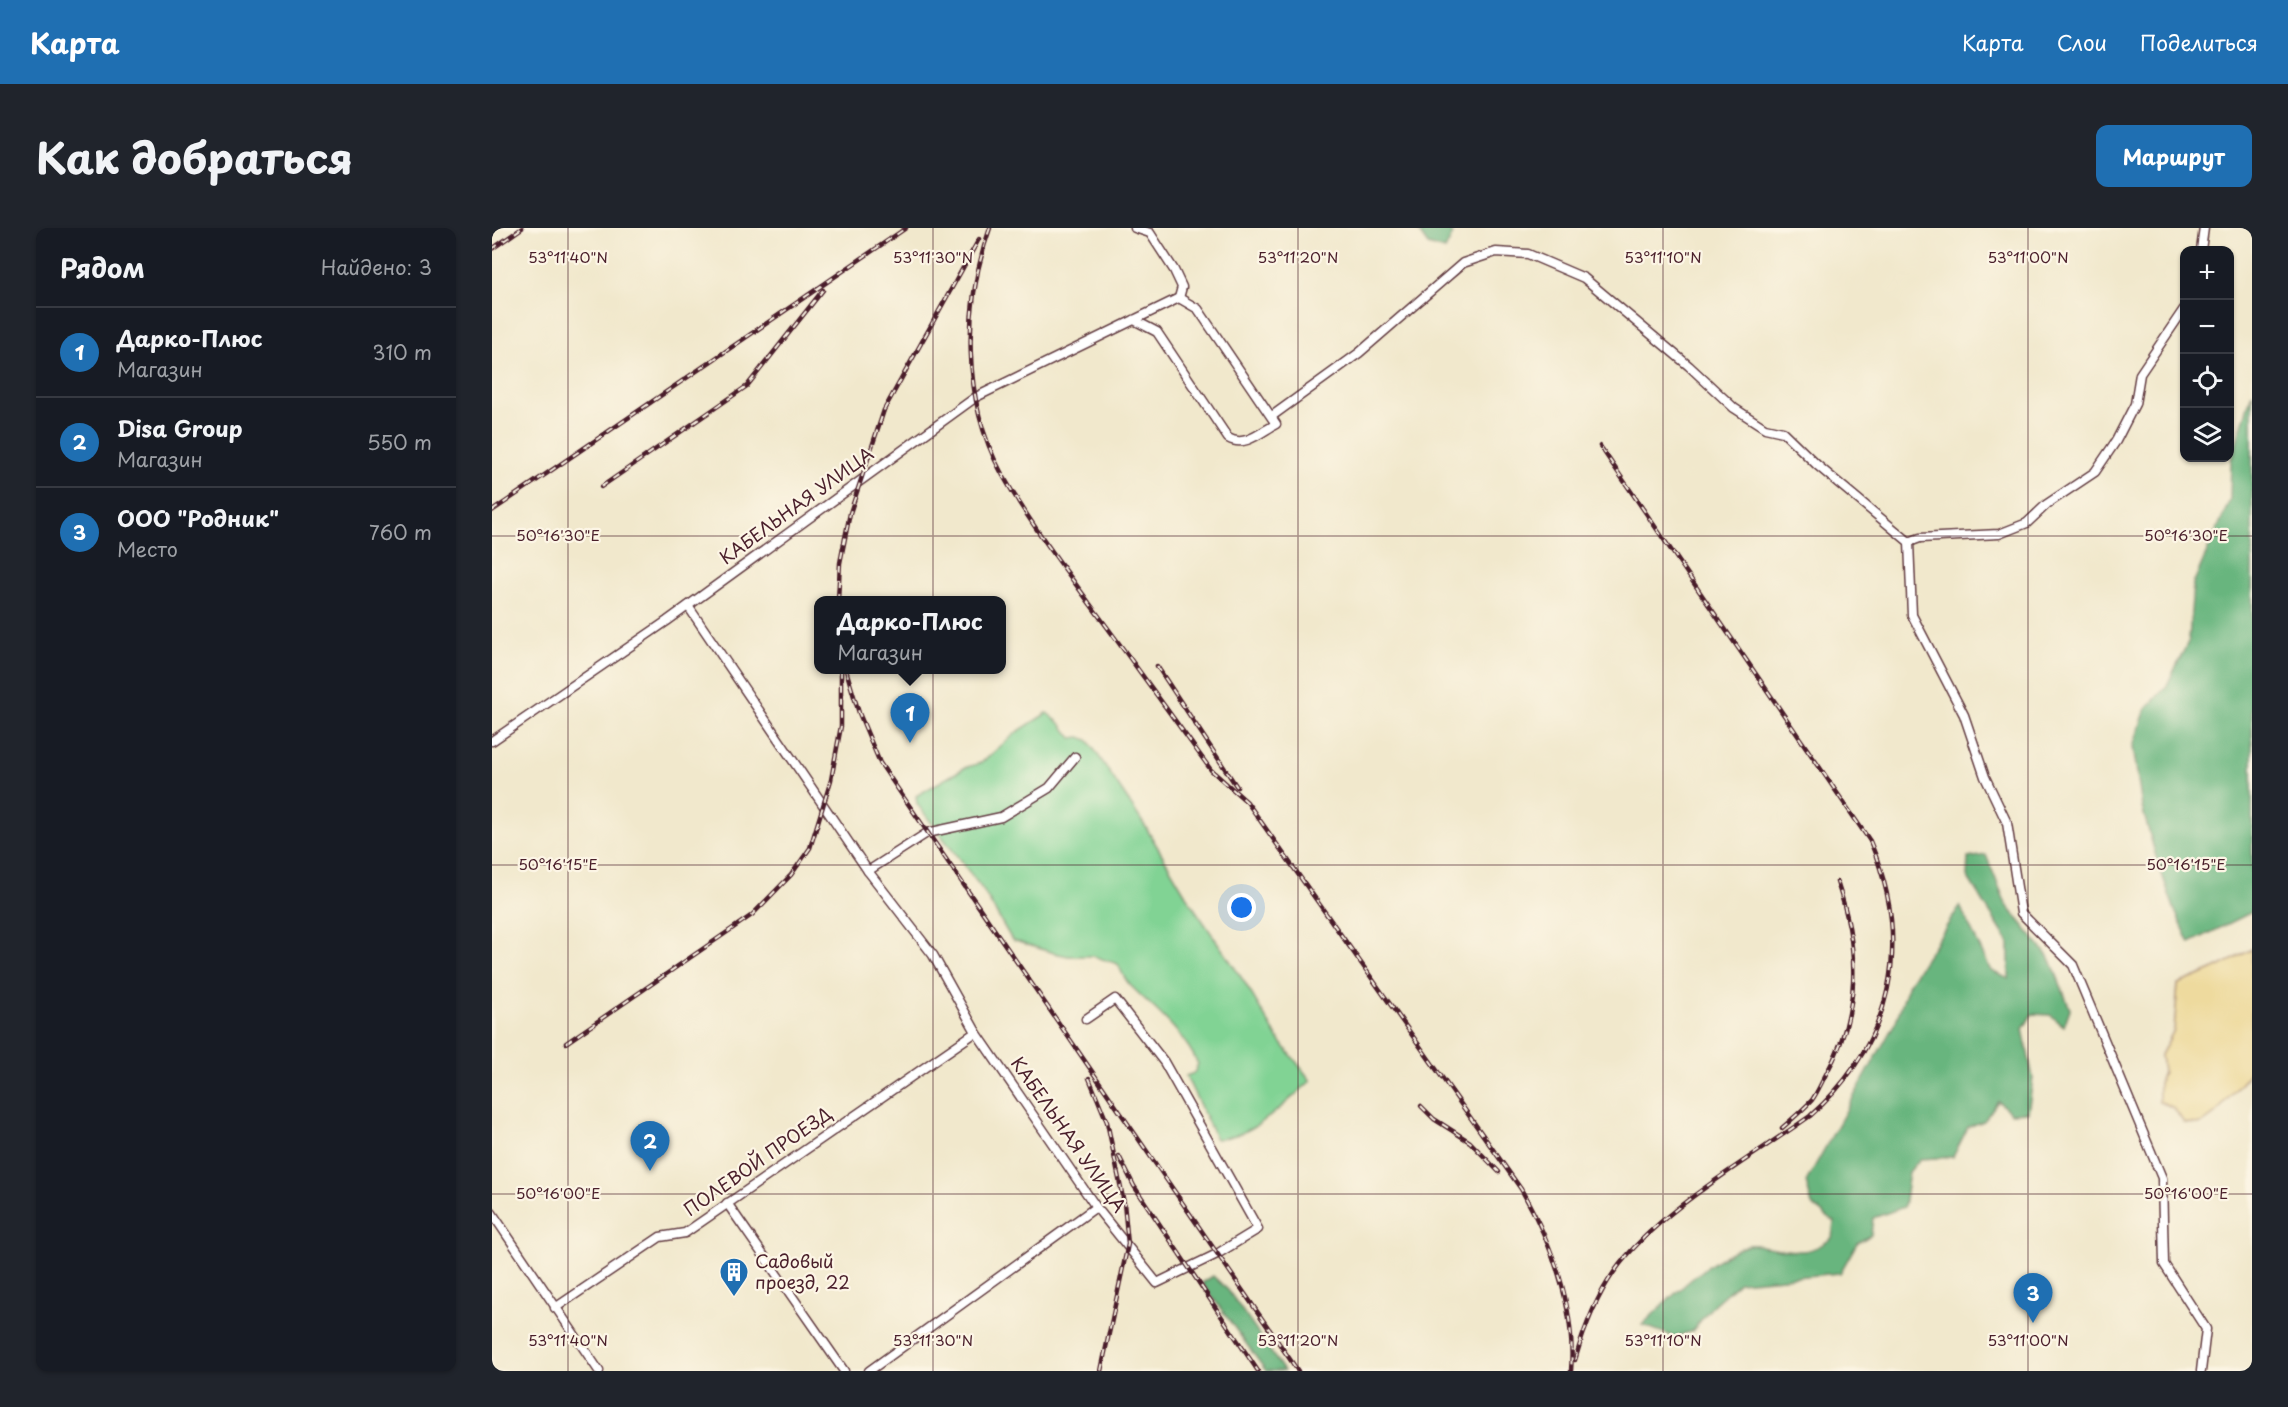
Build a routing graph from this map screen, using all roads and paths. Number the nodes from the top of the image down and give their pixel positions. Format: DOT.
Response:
graph roads {
  1 [pos="1135,228"];
  2 [pos="2204,228"];
  3 [pos="2202,246"];
  4 [pos="1179,298"];
  5 [pos="2180,315"];
  6 [pos="1134,320"];
  7 [pos="1272,416"];
  8 [pos="1910,542"];
  9 [pos="688,606"];
  10 [pos="492,741"];
  11 [pos="1075,758"];
  12 [pos="868,871"];
  13 [pos="1086,1019"];
  14 [pos="976,1032"];
  15 [pos="727,1203"];
  16 [pos="1096,1207"];
  17 [pos="492,1213"];
  18 [pos="555,1308"];
  19 [pos="599,1371"];
  20 [pos="844,1371"];
  21 [pos="869,1371"];
  22 [pos="2201,1371"];
  1 -- 4 [label="street"];
  2 -- 3 [label="street"];
  4 -- 6 [label="street, КАБЕЛЬНАЯ УЛИЦА"];
  4 -- 7 [label="street"];
  5 -- 8 [label="street"];
  6 -- 7 [label="street"];
  6 -- 9 [label="street, КАБЕЛЬНАЯ УЛИЦА"];
  7 -- 8 [label="street"];
  8 -- 22 [label="street"];
  9 -- 10 [label="street, КАБЕЛЬНАЯ УЛИЦА"];
  9 -- 12 [label="street, КАБЕЛЬНАЯ УЛИЦА"];
  11 -- 12 [label="street"];
  12 -- 14 [label="street, КАБЕЛЬНАЯ УЛИЦА"];
  13 -- 16 [label="street, КАБЕЛЬНАЯ УЛИЦА"];
  14 -- 15 [label="street, ПОЛЕВОЙ ПРОЕЗД"];
  14 -- 16 [label="street, КАБЕЛЬНАЯ УЛИЦА"];
  15 -- 18 [label="street, ПОЛЕВОЙ ПРОЕЗД"];
  15 -- 20 [label="street"];
  16 -- 21 [label="street"];
  17 -- 18 [label="street"];
  18 -- 19 [label="street"];
}
